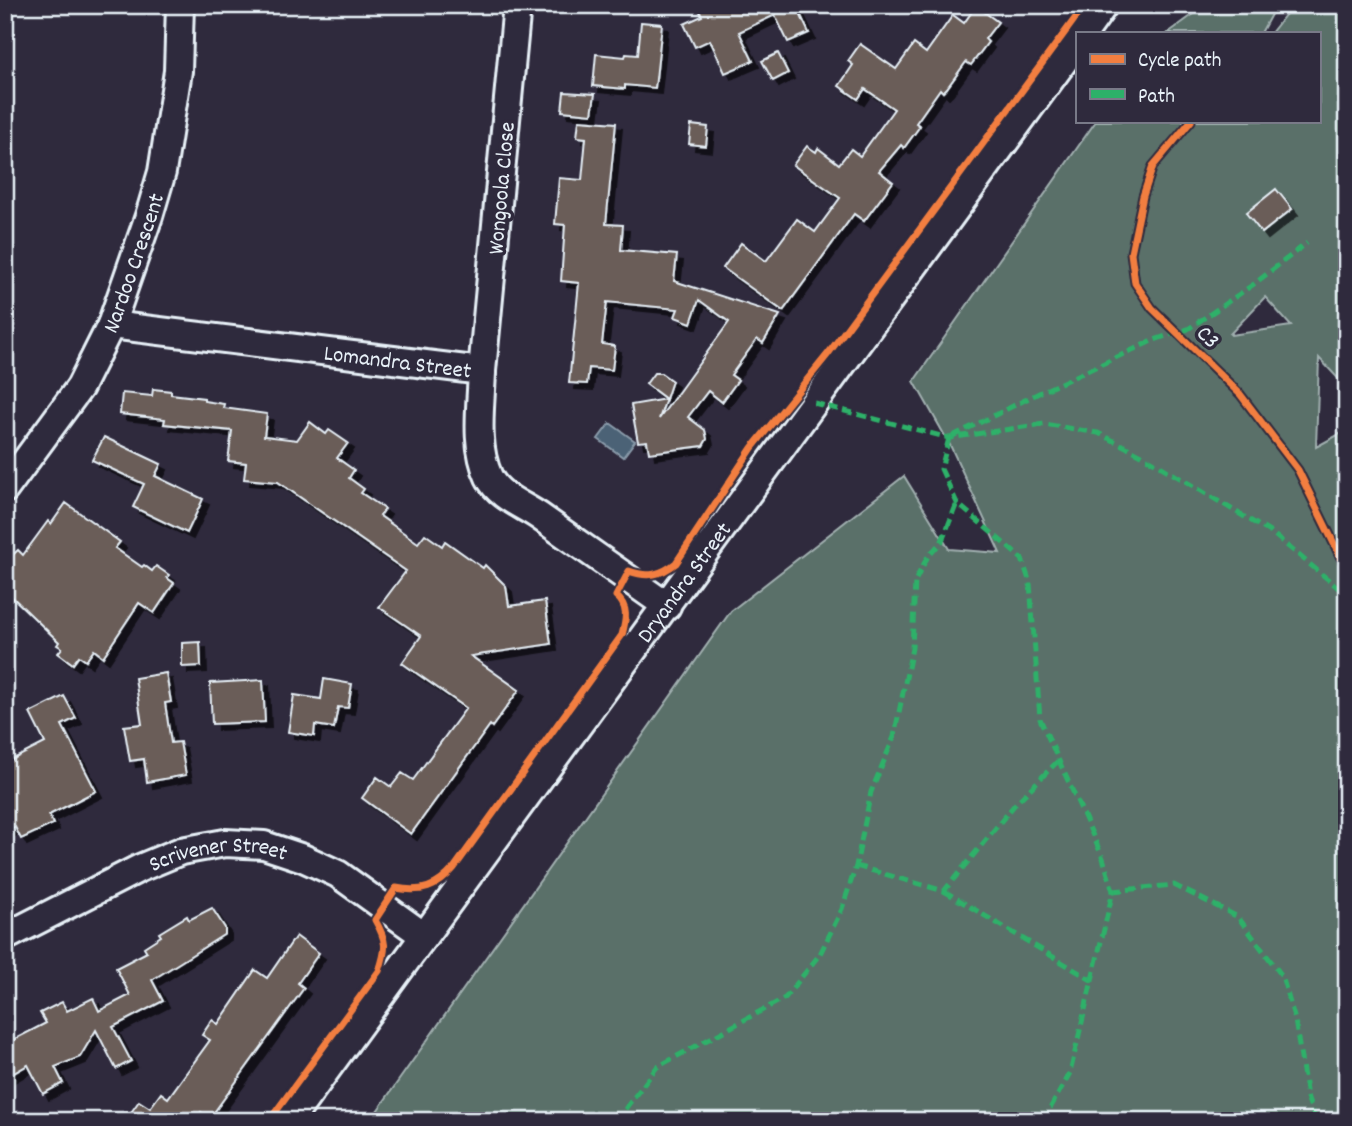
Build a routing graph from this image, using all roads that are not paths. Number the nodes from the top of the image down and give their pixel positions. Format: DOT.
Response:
graph roads {
  1 [pos="180,5"];
  2 [pos="517,5"];
  3 [pos="1104,5"];
  4 [pos="1085,32"];
  5 [pos="1076,44"];
  6 [pos="111,325"];
  7 [pos="482,371"];
  8 [pos="5,489"];
  9 [pos="667,606"];
  10 [pos="424,936"];
  11 [pos="5,937"];
  12 [pos="289,1121"];
  1 -- 6 [label="street, Nardoo Crescent"];
  2 -- 7 [label="street, Wongoola Close"];
  3 -- 4 [label="street"];
  5 -- 9 [label="street, Dryandra Street"];
  6 -- 7 [label="street, Lomandra Street"];
  6 -- 8 [label="street, Nardoo Crescent"];
  7 -- 9 [label="street, Lomandra Street"];
  9 -- 10 [label="street, Dryandra Street"];
  10 -- 11 [label="street, Scrivener Street"];
  10 -- 12 [label="street, Dryandra Street"];
}
